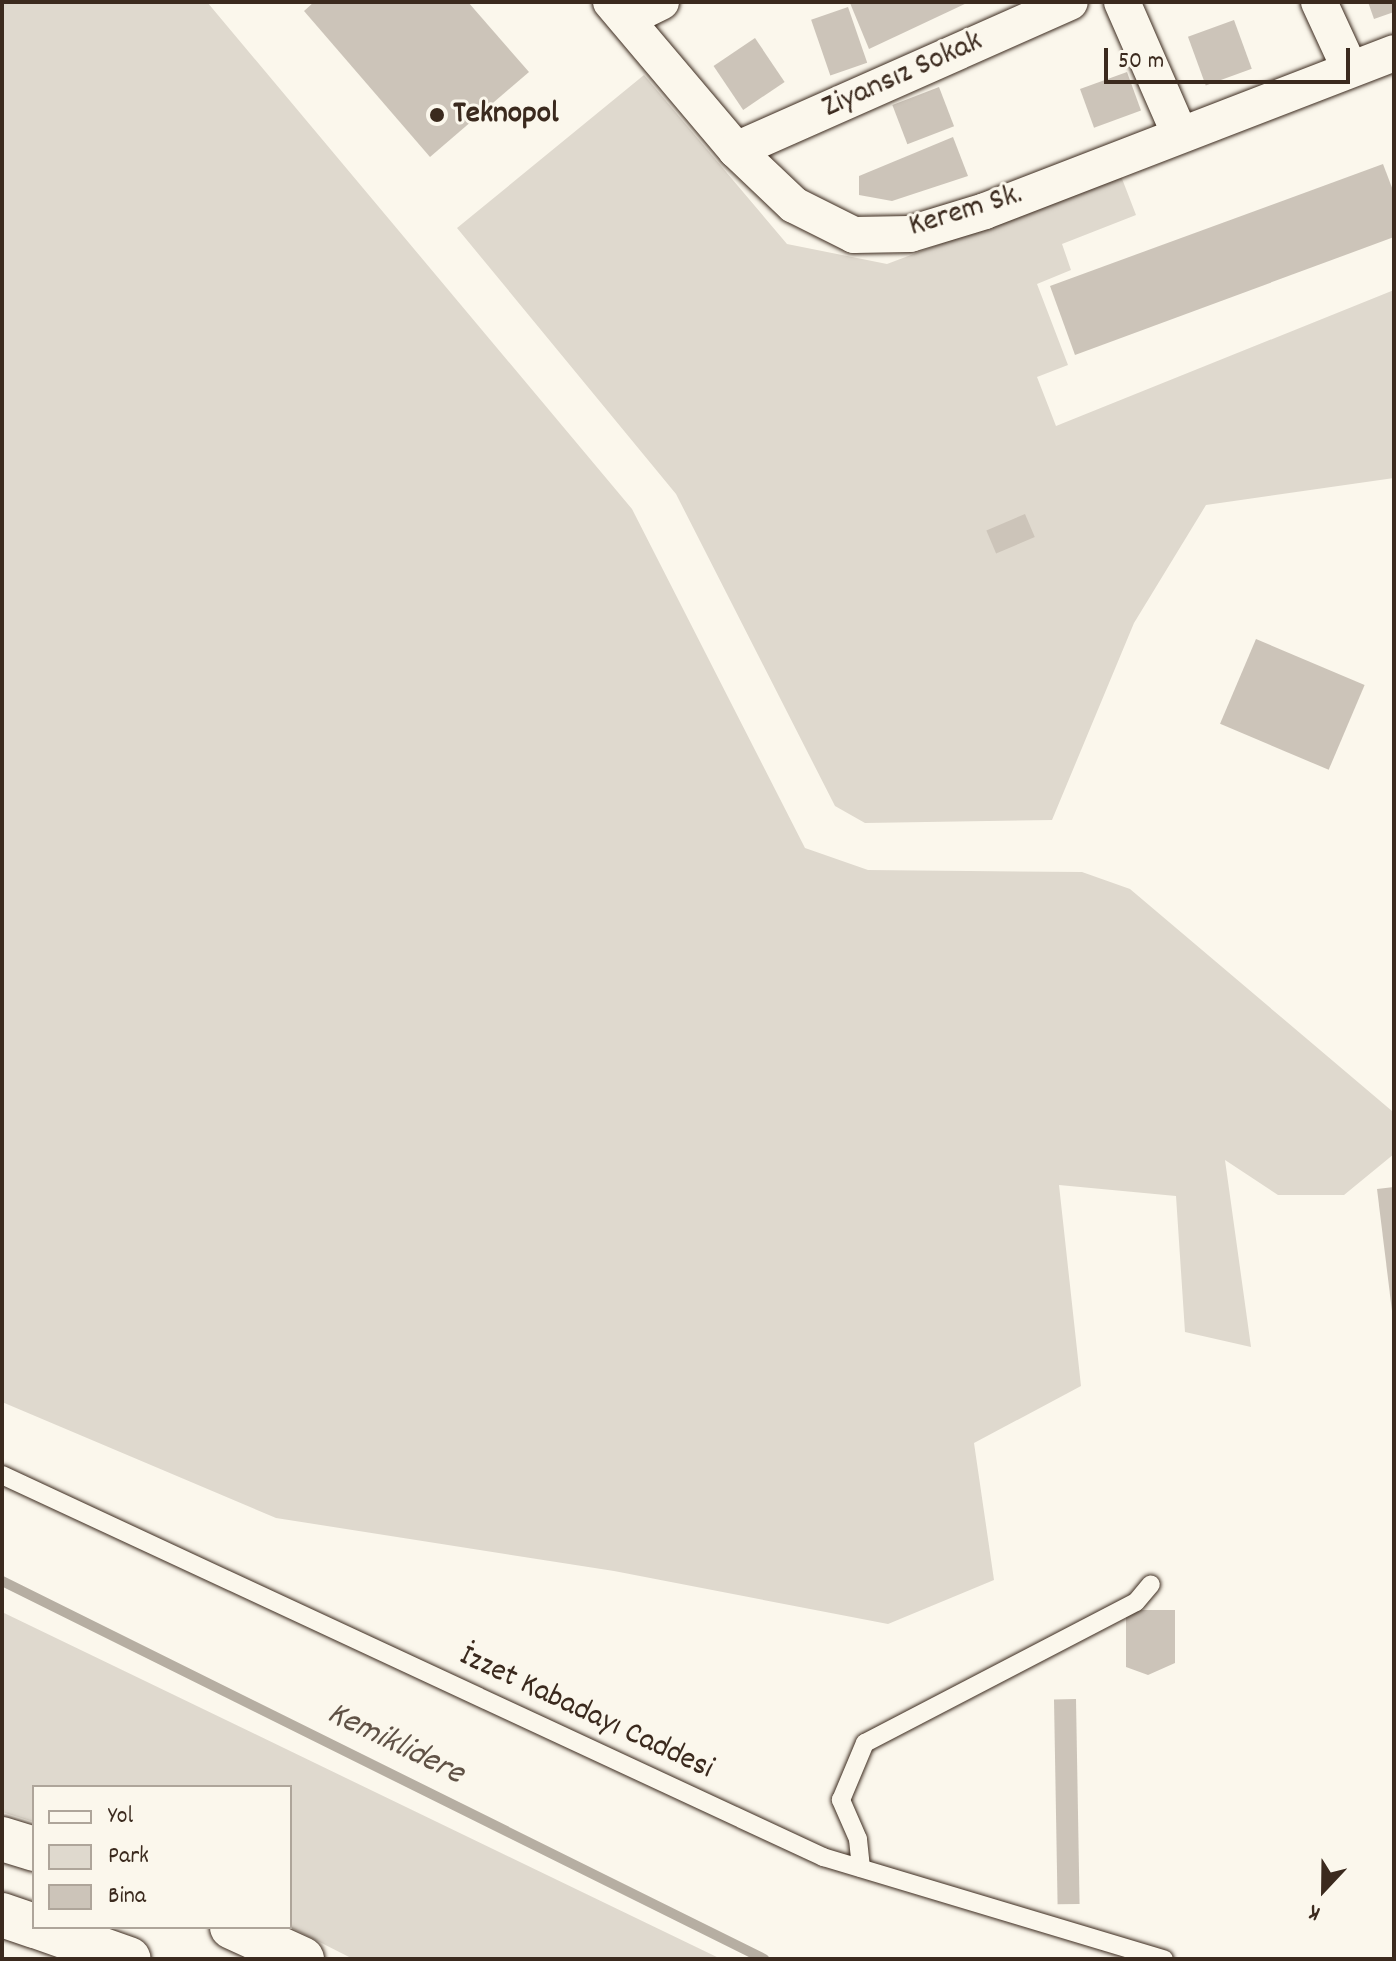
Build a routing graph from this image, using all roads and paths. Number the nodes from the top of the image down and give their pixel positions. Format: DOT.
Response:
graph roads {
  1 [pos="661,2"];
  2 [pos="1070,2"];
  3 [pos="1122,2"];
  4 [pos="1319,2"];
  5 [pos="619,10"];
  6 [pos="1394,53"];
  7 [pos="1350,69"];
  8 [pos="1180,135"];
  9 [pos="736,150"];
  10 [pos="2,1475"];
  11 [pos="1151,1584"];
  12 [pos="2,1839"];
  13 [pos="32,1848"];
  14 [pos="861,1868"];
  15 [pos="2,1915"];
  16 [pos="32,1925"];
  17 [pos="44,1929"];
  18 [pos="236,1929"];
  19 [pos="129,1959"];
  20 [pos="302,1959"];
  21 [pos="1164,1959"];
  1 -- 5 [label="street"];
  2 -- 9 [label="street, Ziyansız Sokak"];
  3 -- 8 [label="street"];
  4 -- 7 [label="street"];
  5 -- 9 [label="street, Kerem Sk."];
  6 -- 7 [label="street, Kerem Sk."];
  7 -- 8 [label="street, Kerem Sk."];
  8 -- 9 [label="street, Kerem Sk."];
  10 -- 14 [label="lane, İzzet Kabadayı Caddesi"];
  11 -- 14 [label="lane"];
  12 -- 13 [label="highway"];
  14 -- 21 [label="lane, İzzet Kabadayı Caddesi"];
  15 -- 16 [label="highway"];
  17 -- 19 [label="highway"];
  18 -- 20 [label="highway"];
}
